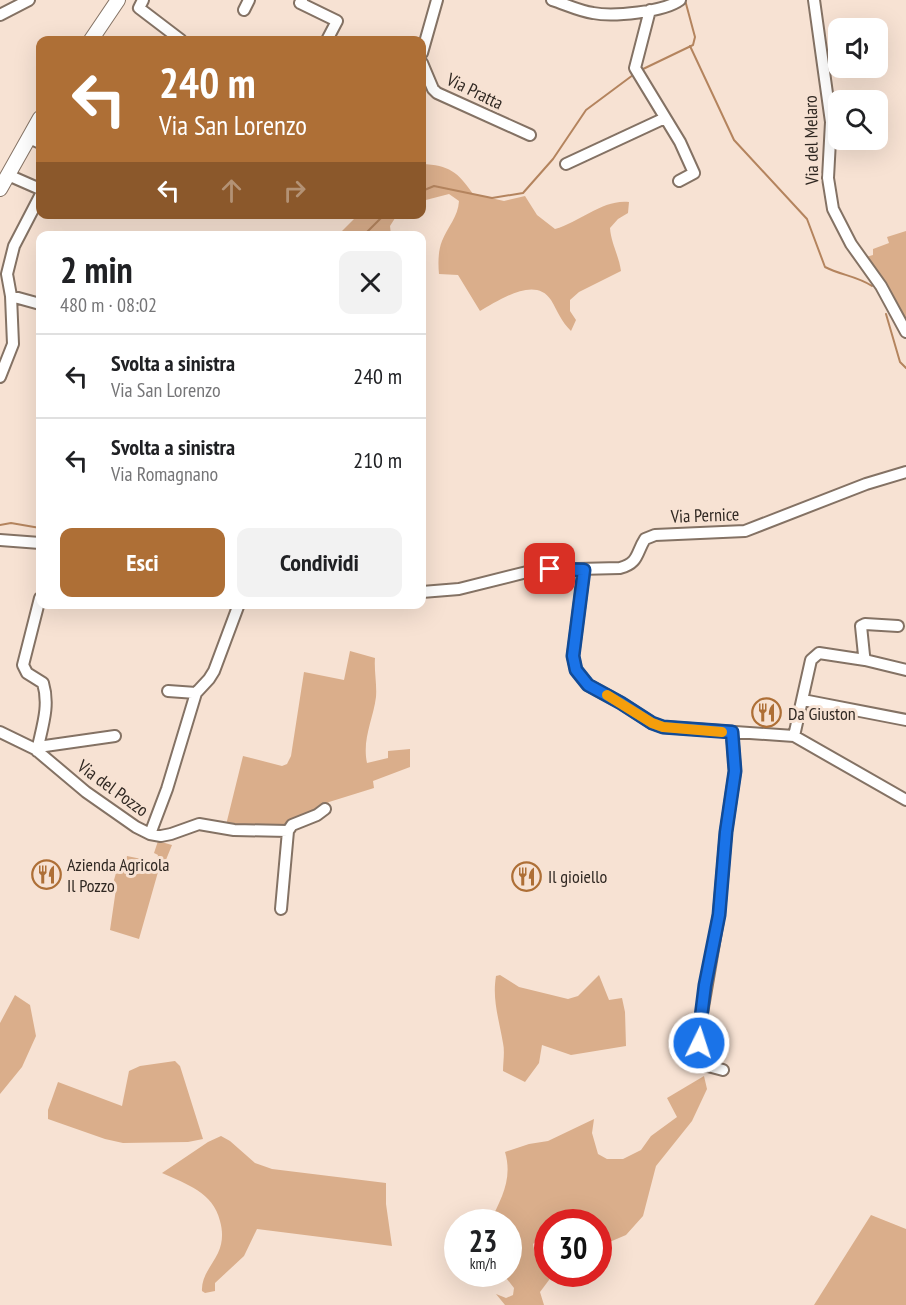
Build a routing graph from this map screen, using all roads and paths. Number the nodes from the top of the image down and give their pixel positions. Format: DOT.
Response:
graph roads {
  1 [pos="29,0"];
  2 [pos="118,0"];
  3 [pos="143,0"];
  4 [pos="302,0"];
  5 [pos="437,0"];
  6 [pos="552,0"];
  7 [pos="814,0"];
  8 [pos="678,2"];
  9 [pos="650,10"];
  10 [pos="0,15"];
  11 [pos="95,36"];
  12 [pos="176,36"];
  13 [pos="329,36"];
  14 [pos="426,39"];
  15 [pos="426,72"];
  16 [pos="665,118"];
  17 [pos="530,135"];
  18 [pos="35,141"];
  19 [pos="566,164"];
  20 [pos="8,174"];
  21 [pos="680,181"];
  22 [pos="36,187"];
  23 [pos="0,189"];
  24 [pos="36,204"];
  25 [pos="11,296"];
  26 [pos="36,303"];
  27 [pos="906,332"];
  28 [pos="0,377"];
  29 [pos="906,472"];
  30 [pos="0,540"];
  31 [pos="36,543"];
  32 [pos="584,570"];
  33 [pos="426,592"];
  34 [pos="37,609"];
  35 [pos="237,609"];
  36 [pos="898,626"];
  37 [pos="865,660"];
  38 [pos="906,670"];
  39 [pos="168,691"];
  40 [pos="196,693"];
  41 [pos="803,700"];
  42 [pos="906,720"];
  43 [pos="0,732"];
  44 [pos="732,732"];
  45 [pos="115,736"];
  46 [pos="794,736"];
  47 [pos="37,751"];
  48 [pos="906,801"];
  49 [pos="325,809"];
  50 [pos="288,831"];
  51 [pos="150,834"];
  52 [pos="281,909"];
  53 [pos="723,1070"];
  1 -- 10 [label="street"];
  2 -- 11 [label="street"];
  3 -- 12 [label="street"];
  4 -- 13 [label="street"];
  5 -- 14 [label="street"];
  6 -- 9 [label="street"];
  7 -- 27 [label="street, Via del Melaro"];
  8 -- 9 [label="street"];
  9 -- 16 [label="street"];
  15 -- 17 [label="street, Via Pratta"];
  16 -- 19 [label="street"];
  16 -- 21 [label="street"];
  18 -- 20 [label="street"];
  20 -- 22 [label="street"];
  20 -- 23 [label="street"];
  24 -- 25 [label="street"];
  25 -- 26 [label="street"];
  25 -- 28 [label="street"];
  29 -- 32 [label="street, Via Pernice"];
  30 -- 31 [label="street"];
  32 -- 33 [label="street"];
  32 -- 44 [label="street"];
  34 -- 47 [label="street"];
  35 -- 40 [label="street"];
  36 -- 37 [label="street"];
  37 -- 38 [label="street"];
  37 -- 41 [label="street"];
  39 -- 40 [label="street"];
  40 -- 51 [label="street"];
  41 -- 42 [label="street"];
  41 -- 46 [label="street"];
  43 -- 47 [label="street, Via del Pozzo"];
  44 -- 46 [label="street"];
  44 -- 53 [label="street"];
  45 -- 47 [label="street"];
  46 -- 48 [label="street"];
  47 -- 51 [label="street, Via del Pozzo"];
  49 -- 50 [label="street"];
  50 -- 51 [label="street, Via del Pozzo"];
  50 -- 52 [label="street"];
}
